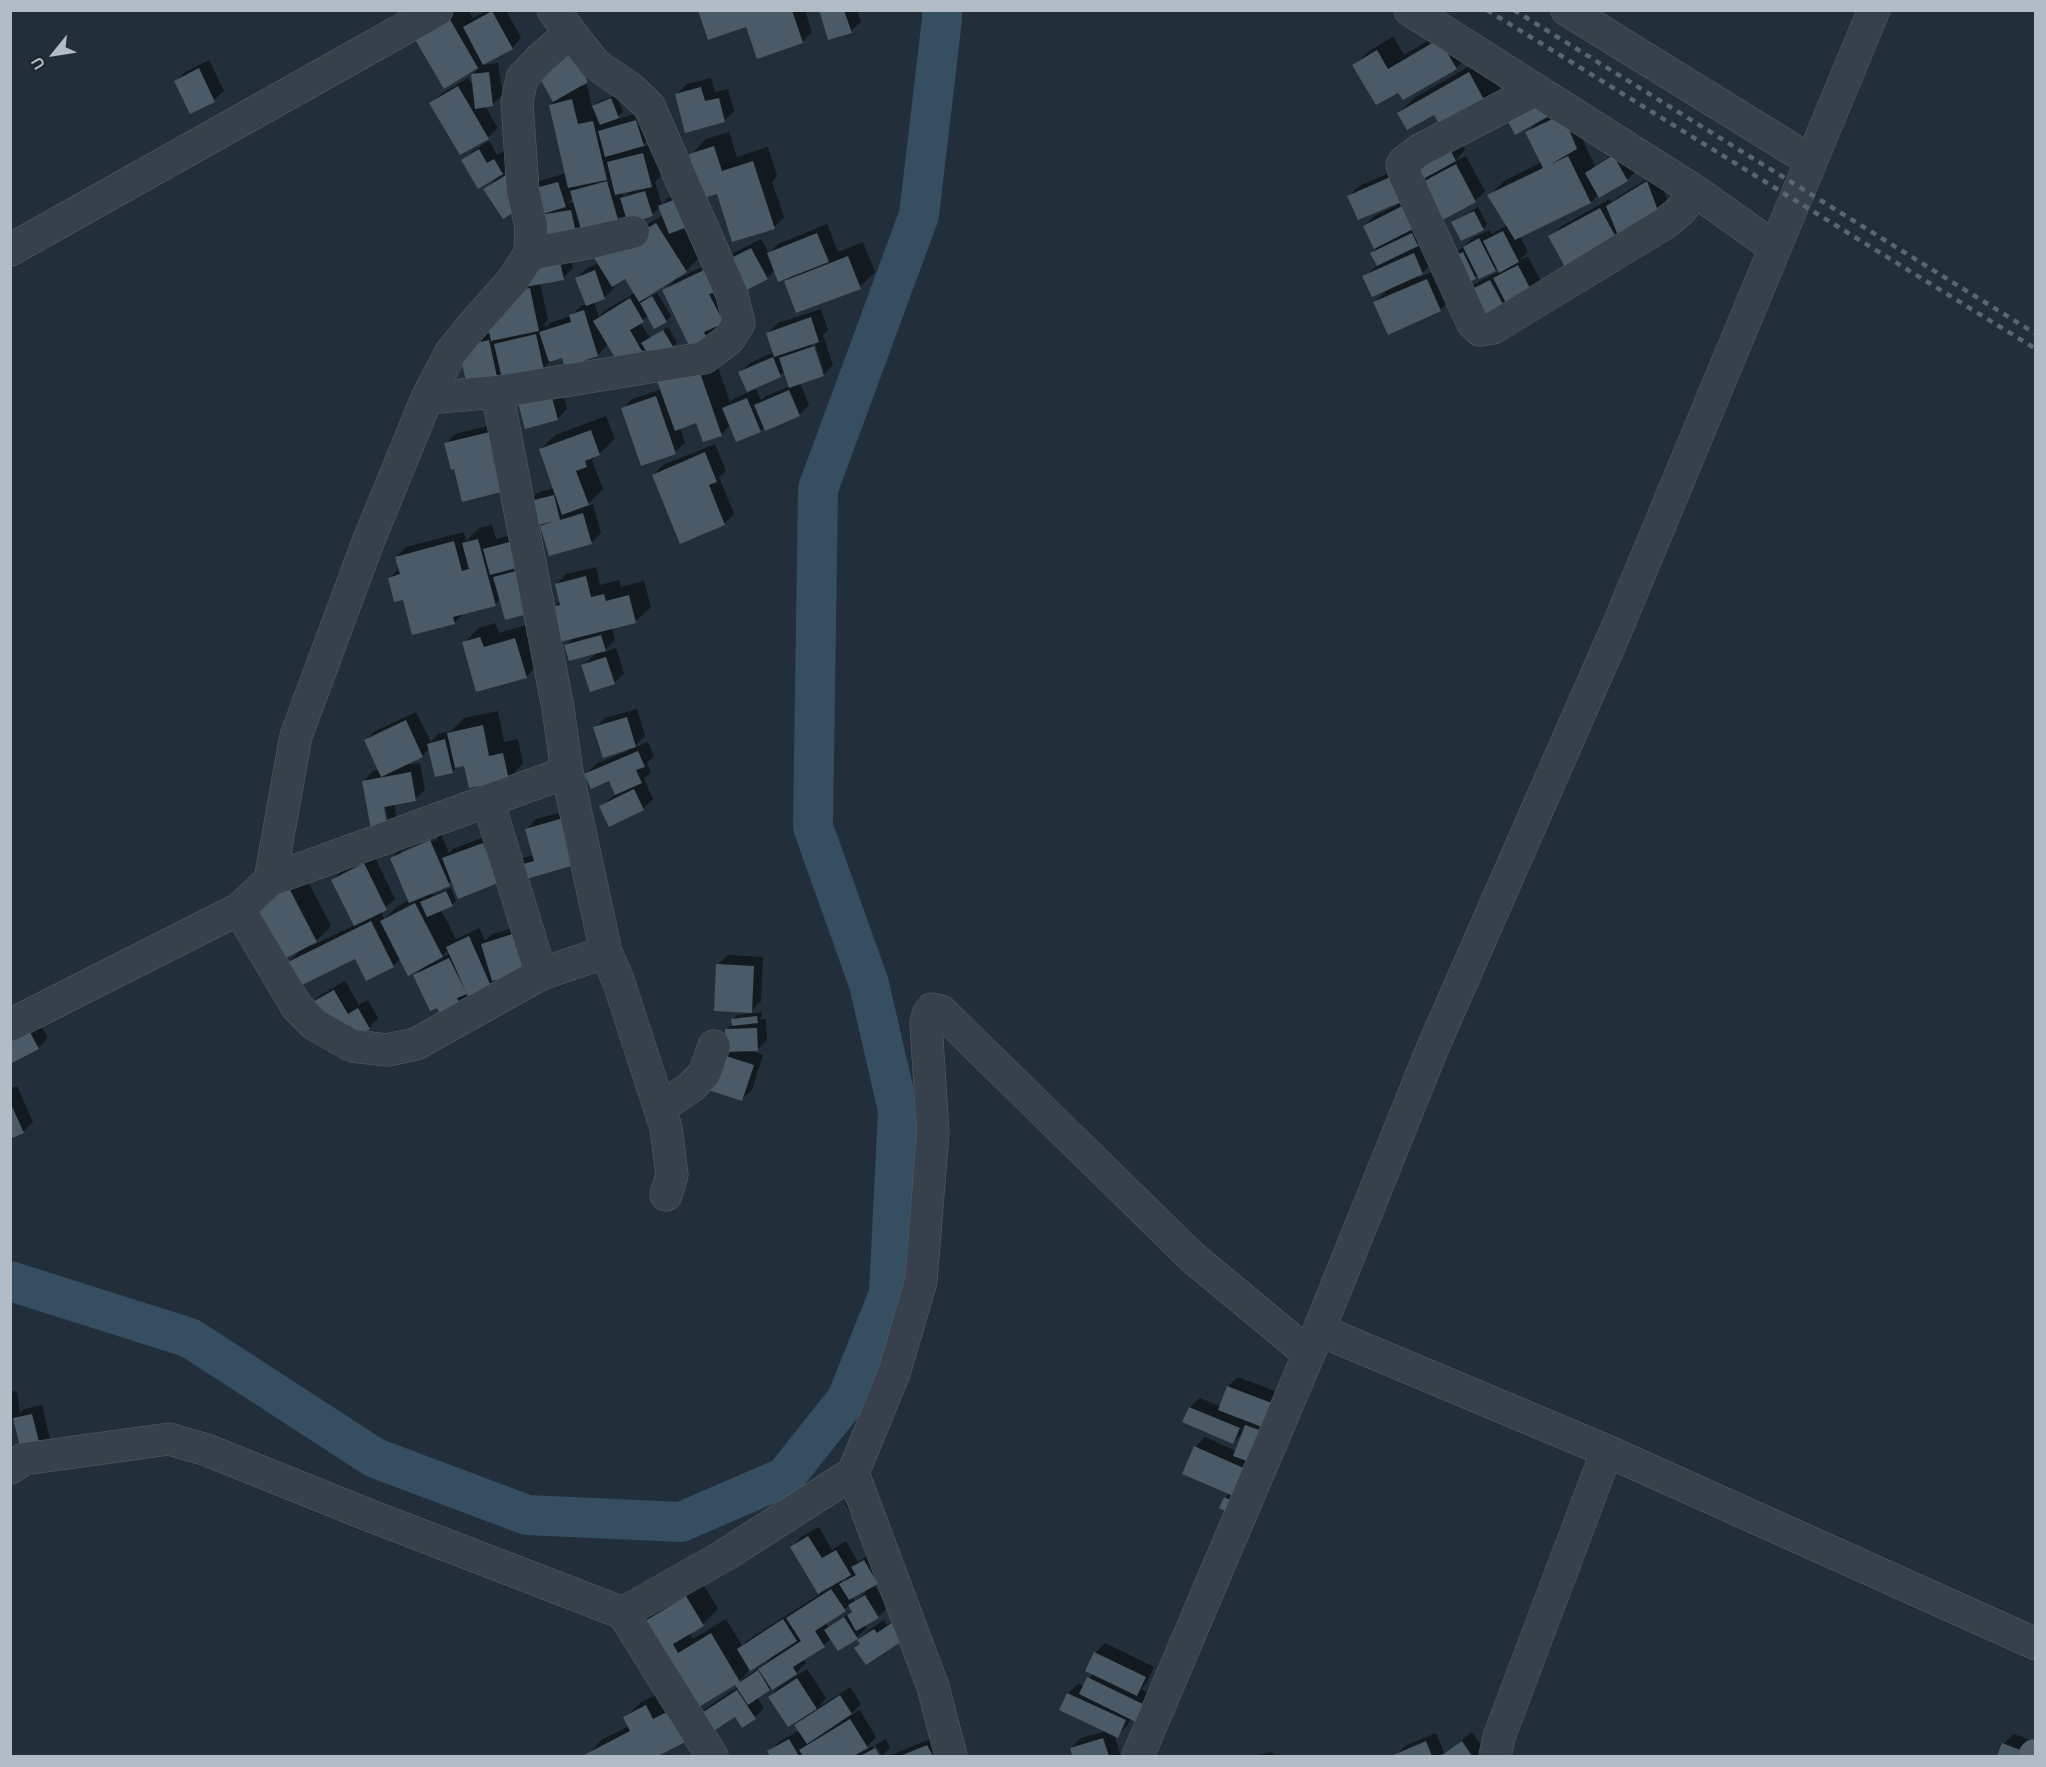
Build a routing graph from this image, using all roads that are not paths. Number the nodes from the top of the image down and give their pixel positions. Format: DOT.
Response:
graph roads {
  1 [pos="437,10"];
  2 [pos="1410,10"];
  3 [pos="1567,10"];
  4 [pos="1874,10"];
  5 [pos="561,22"];
  6 [pos="1535,90"];
  7 [pos="1811,161"];
  8 [pos="1695,191"];
  9 [pos="633,231"];
  10 [pos="1774,247"];
  11 [pos="10,250"];
  12 [pos="530,254"];
  13 [pos="496,392"];
  14 [pos="427,398"];
  15 [pos="567,772"];
  16 [pos="488,801"];
  17 [pos="270,880"];
  18 [pos="239,909"];
  19 [pos="606,952"];
  20 [pos="541,974"];
  21 [pos="10,1025"];
  22 [pos="714,1046"];
  23 [pos="657,1100"];
  24 [pos="666,1195"];
  25 [pos="1314,1342"];
  26 [pos="1607,1451"];
  27 [pos="10,1468"];
  28 [pos="853,1473"];
  29 [pos="623,1613"];
  30 [pos="2036,1644"];
  31 [pos="712,1756"];
  32 [pos="951,1756"];
  33 [pos="1138,1756"];
  34 [pos="1495,1756"];
  1 -- 11 [label="street"];
  2 -- 6 [label="street"];
  3 -- 7 [label="street"];
  4 -- 7 [label="street"];
  5 -- 12 [label="street"];
  5 -- 13 [label="street"];
  6 -- 8 [label="street"];
  6 -- 8 [label="street"];
  7 -- 10 [label="street"];
  8 -- 10 [label="street"];
  9 -- 12 [label="street"];
  10 -- 25 [label="street"];
  12 -- 14 [label="street"];
  13 -- 14 [label="street"];
  13 -- 15 [label="street"];
  14 -- 17 [label="street"];
  15 -- 16 [label="street"];
  15 -- 19 [label="street"];
  16 -- 17 [label="street"];
  16 -- 20 [label="street"];
  17 -- 18 [label="street"];
  18 -- 20 [label="street"];
  18 -- 21 [label="street"];
  19 -- 20 [label="street"];
  19 -- 23 [label="street"];
  22 -- 23 [label="street"];
  23 -- 24 [label="street"];
  25 -- 26 [label="street"];
  25 -- 28 [label="street"];
  25 -- 33 [label="street"];
  26 -- 30 [label="street"];
  26 -- 34 [label="street"];
  27 -- 29 [label="street"];
  28 -- 29 [label="street"];
  28 -- 32 [label="street"];
  29 -- 31 [label="street"];
}
